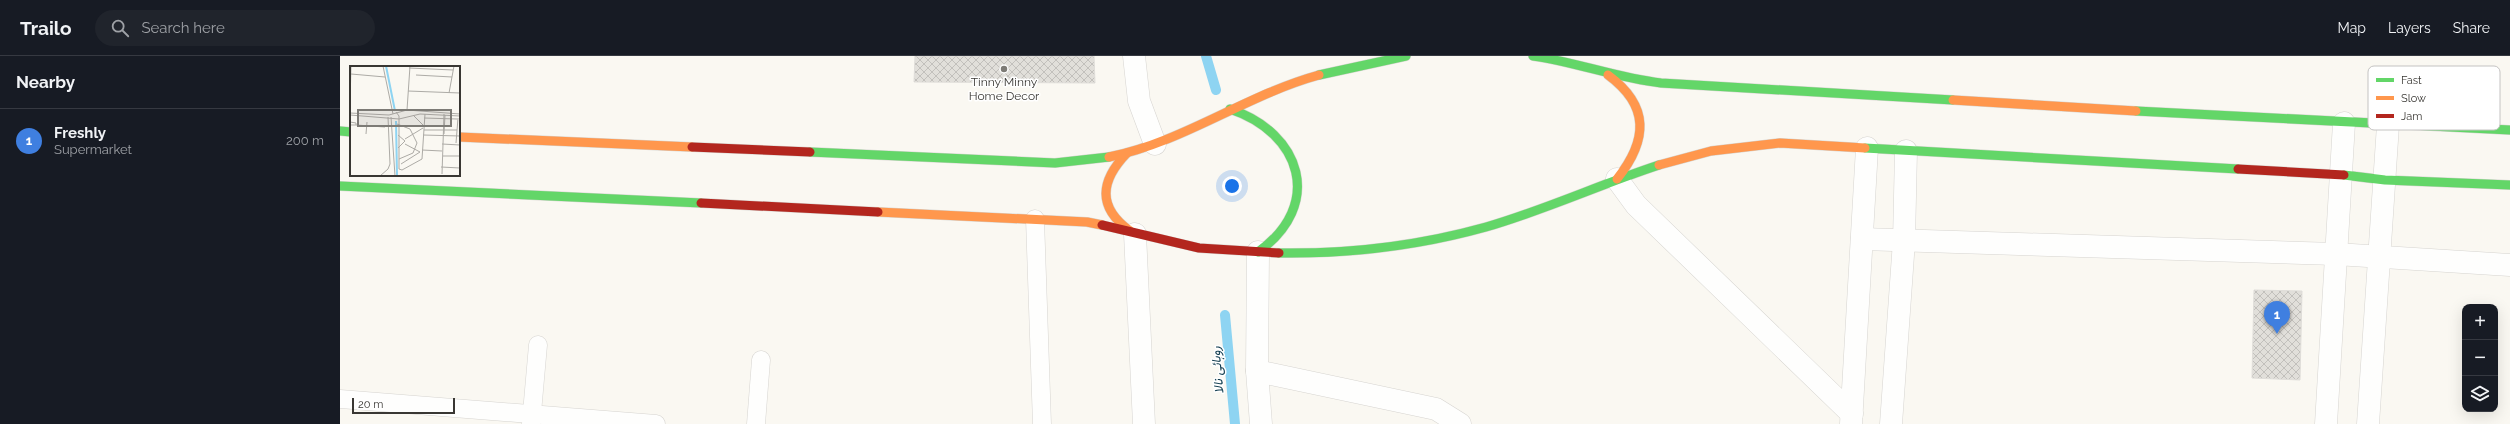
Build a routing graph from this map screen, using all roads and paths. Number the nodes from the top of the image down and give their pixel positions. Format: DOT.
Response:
graph roads {
  1 [pos="1134,56"];
  2 [pos="1406,56"];
  3 [pos="1533,56"];
  4 [pos="1602,71"];
  5 [pos="1230,109"];
  6 [pos="2344,123"];
  7 [pos="2368,124"];
  8 [pos="2388,130"];
  9 [pos="2500,130"];
  10 [pos="2510,130"];
  11 [pos="340,131"];
  12 [pos="350,132"];
  13 [pos="460,137"];
  14 [pos="1155,144"];
  15 [pos="1867,148"];
  16 [pos="1906,151"];
  17 [pos="1127,153"];
  18 [pos="2340,175"];
  19 [pos="1618,179"];
  20 [pos="2385,180"];
  21 [pos="2510,185"];
  22 [pos="340,186"];
  23 [pos="1035,219"];
  24 [pos="1135,234"];
  25 [pos="1862,239"];
  26 [pos="1904,241"];
  27 [pos="1258,252"];
  28 [pos="2336,254"];
  29 [pos="2379,258"];
  30 [pos="2510,265"];
  31 [pos="538,344"];
  32 [pos="761,360"];
  33 [pos="1257,371"];
  34 [pos="340,399"];
  35 [pos="532,419"];
  36 [pos="1852,419"];
  37 [pos="656,424"];
  38 [pos="756,424"];
  39 [pos="1042,424"];
  40 [pos="1144,424"];
  41 [pos="1261,424"];
  42 [pos="1460,424"];
  43 [pos="1891,424"];
  44 [pos="2326,424"];
  45 [pos="2368,424"];
  1 -- 14 [label="street"];
  2 -- 5 [label="street"];
  3 -- 4 [label="street"];
  4 -- 6 [label="street"];
  4 -- 19 [label="street"];
  5 -- 14 [label="street"];
  5 -- 27 [label="street"];
  6 -- 7 [label="street"];
  6 -- 18 [label="street"];
  8 -- 20 [label="street"];
  9 -- 10 [label="street"];
  11 -- 12 [label="street"];
  13 -- 17 [label="street"];
  14 -- 17 [label="street"];
  15 -- 16 [label="street"];
  15 -- 19 [label="street"];
  15 -- 25 [label="street"];
  16 -- 18 [label="street"];
  16 -- 26 [label="street"];
  17 -- 24 [label="street"];
  18 -- 20 [label="street"];
  18 -- 28 [label="street"];
  19 -- 27 [label="street"];
  19 -- 36 [label="street"];
  20 -- 21 [label="street"];
  20 -- 29 [label="street"];
  22 -- 23 [label="street"];
  23 -- 24 [label="street"];
  23 -- 39 [label="lane"];
  24 -- 27 [label="street"];
  24 -- 40 [label="street"];
  25 -- 26 [label="street"];
  25 -- 36 [label="street"];
  26 -- 28 [label="street"];
  26 -- 43 [label="street"];
  27 -- 33 [label="street"];
  28 -- 29 [label="street"];
  28 -- 44 [label="street"];
  29 -- 30 [label="street"];
  29 -- 45 [label="street"];
  31 -- 35 [label="lane"];
  32 -- 38 [label="lane"];
  33 -- 41 [label="street"];
  33 -- 42 [label="street"];
  34 -- 35 [label="lane"];
  35 -- 37 [label="lane"];
}
